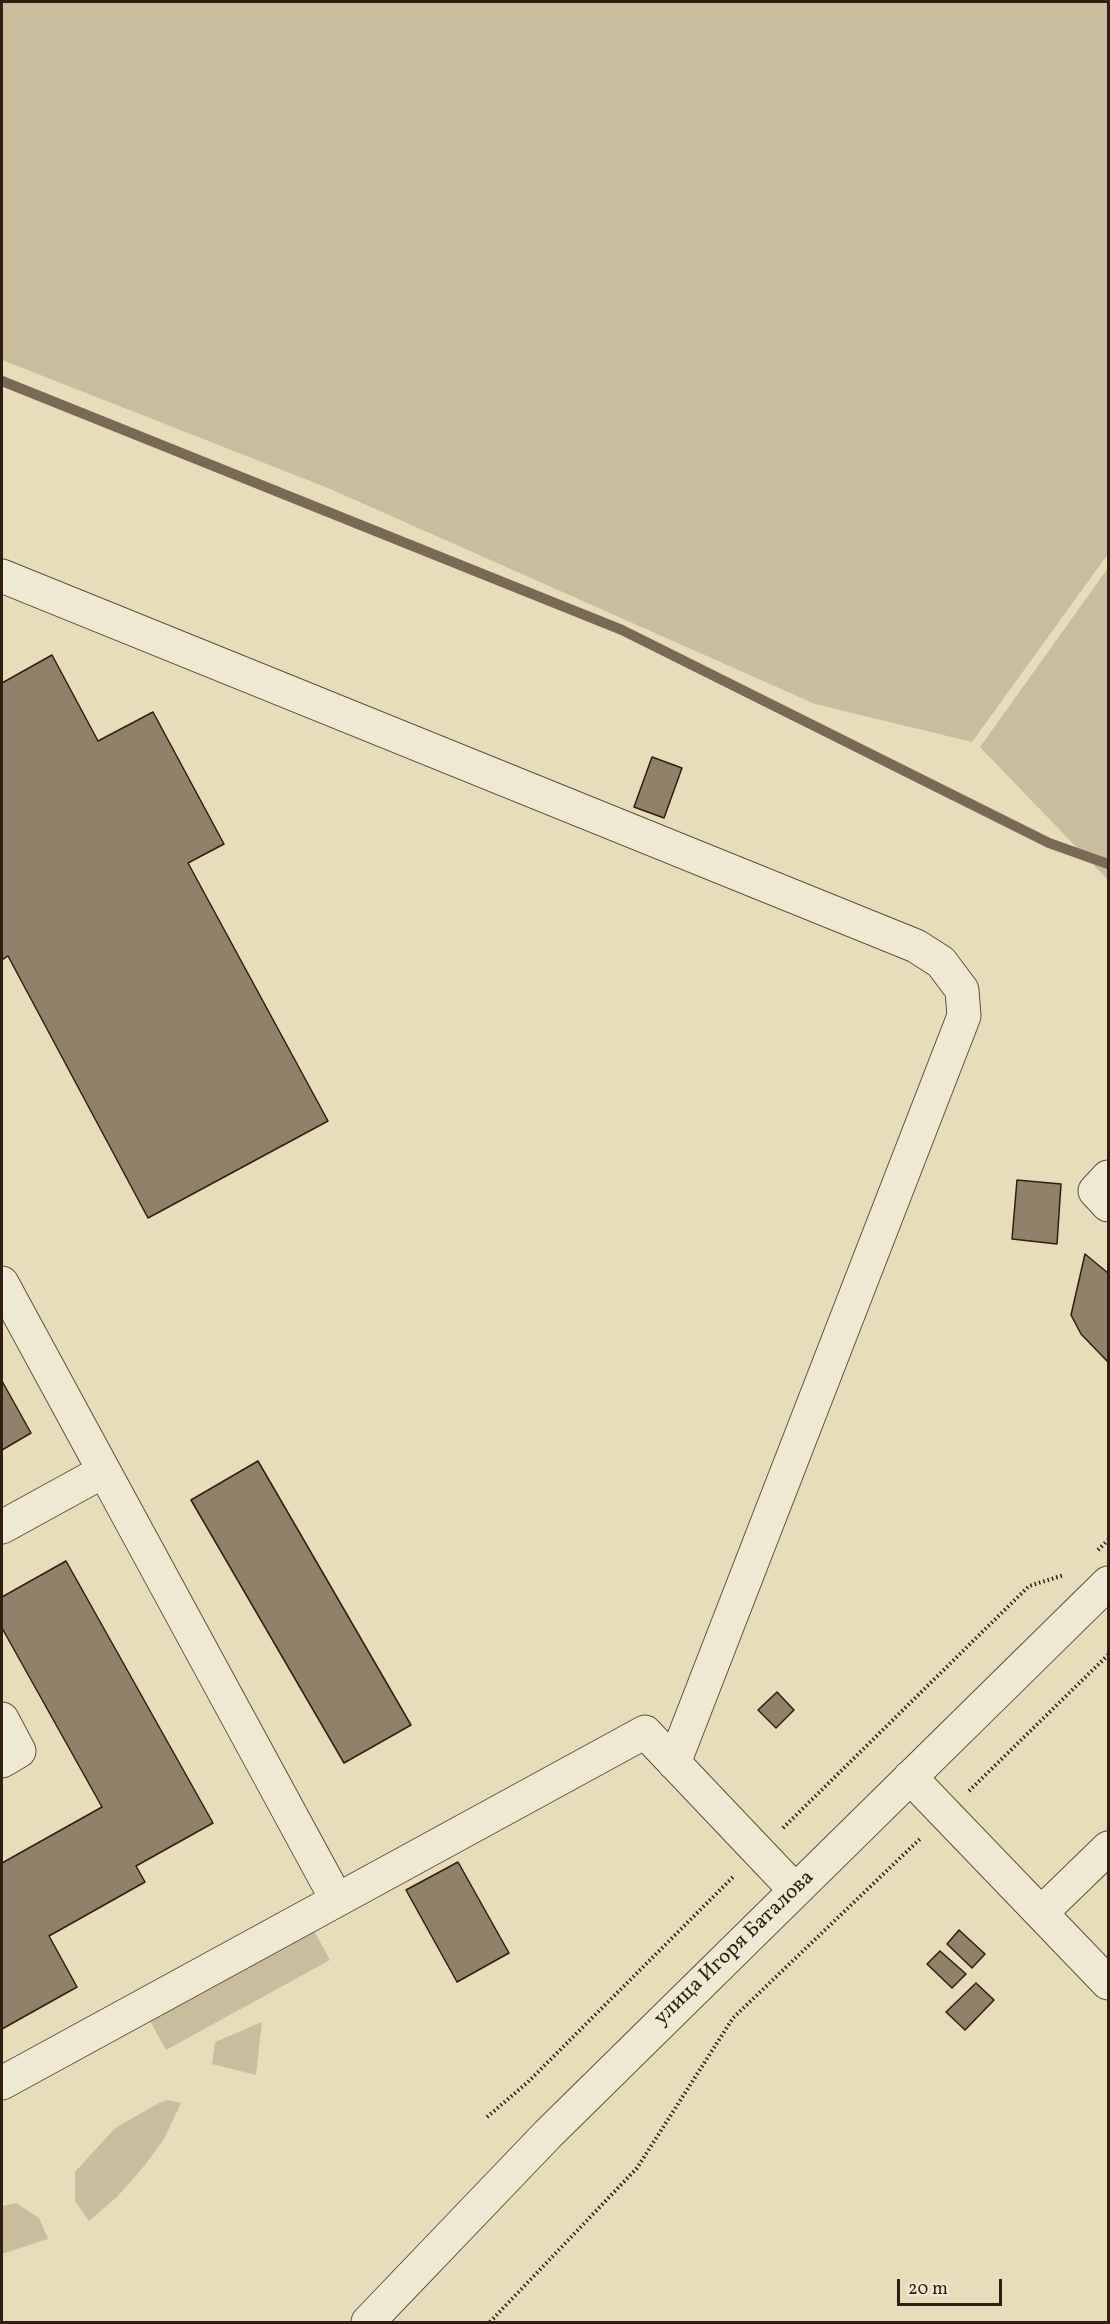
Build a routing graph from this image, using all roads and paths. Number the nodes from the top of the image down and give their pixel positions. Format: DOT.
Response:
graph roads {
  1 [pos="2,576"];
  2 [pos="1108,1177"];
  3 [pos="1108,1205"];
  4 [pos="2,1283"];
  5 [pos="104,1471"];
  6 [pos="2,1527"];
  7 [pos="1108,1540"];
  8 [pos="1100,1570"];
  9 [pos="1066,1575"];
  10 [pos="1108,1655"];
  11 [pos="2,1719"];
  12 [pos="2,1761"];
  13 [pos="674,1763"];
  14 [pos="910,1777"];
  15 [pos="946,1813"];
  16 [pos="1108,1848"];
  17 [pos="759,1852"];
  18 [pos="795,1890"];
  19 [pos="337,1900"];
  20 [pos="1041,1913"];
  21 [pos="1108,1983"];
  22 [pos="2,2083"];
  23 [pos="487,2118"];
  24 [pos="368,2322"];
  25 [pos="490,2322"];
  1 -- 13 [label="street"];
  2 -- 3 [label="street"];
  4 -- 5 [label="street"];
  5 -- 6 [label="street"];
  5 -- 19 [label="street"];
  7 -- 8 [label="path"];
  8 -- 14 [label="street, улица Игоря Баталова"];
  9 -- 17 [label="path"];
  10 -- 15 [label="path"];
  11 -- 12 [label="street"];
  13 -- 17 [label="street"];
  13 -- 19 [label="street"];
  14 -- 15 [label="street"];
  14 -- 18 [label="street, улица Игоря Баталова"];
  15 -- 20 [label="street"];
  15 -- 25 [label="path"];
  16 -- 20 [label="street"];
  17 -- 18 [label="street"];
  17 -- 23 [label="path"];
  18 -- 24 [label="street, улица Игоря Баталова"];
  19 -- 22 [label="street"];
  20 -- 21 [label="street"];
}
